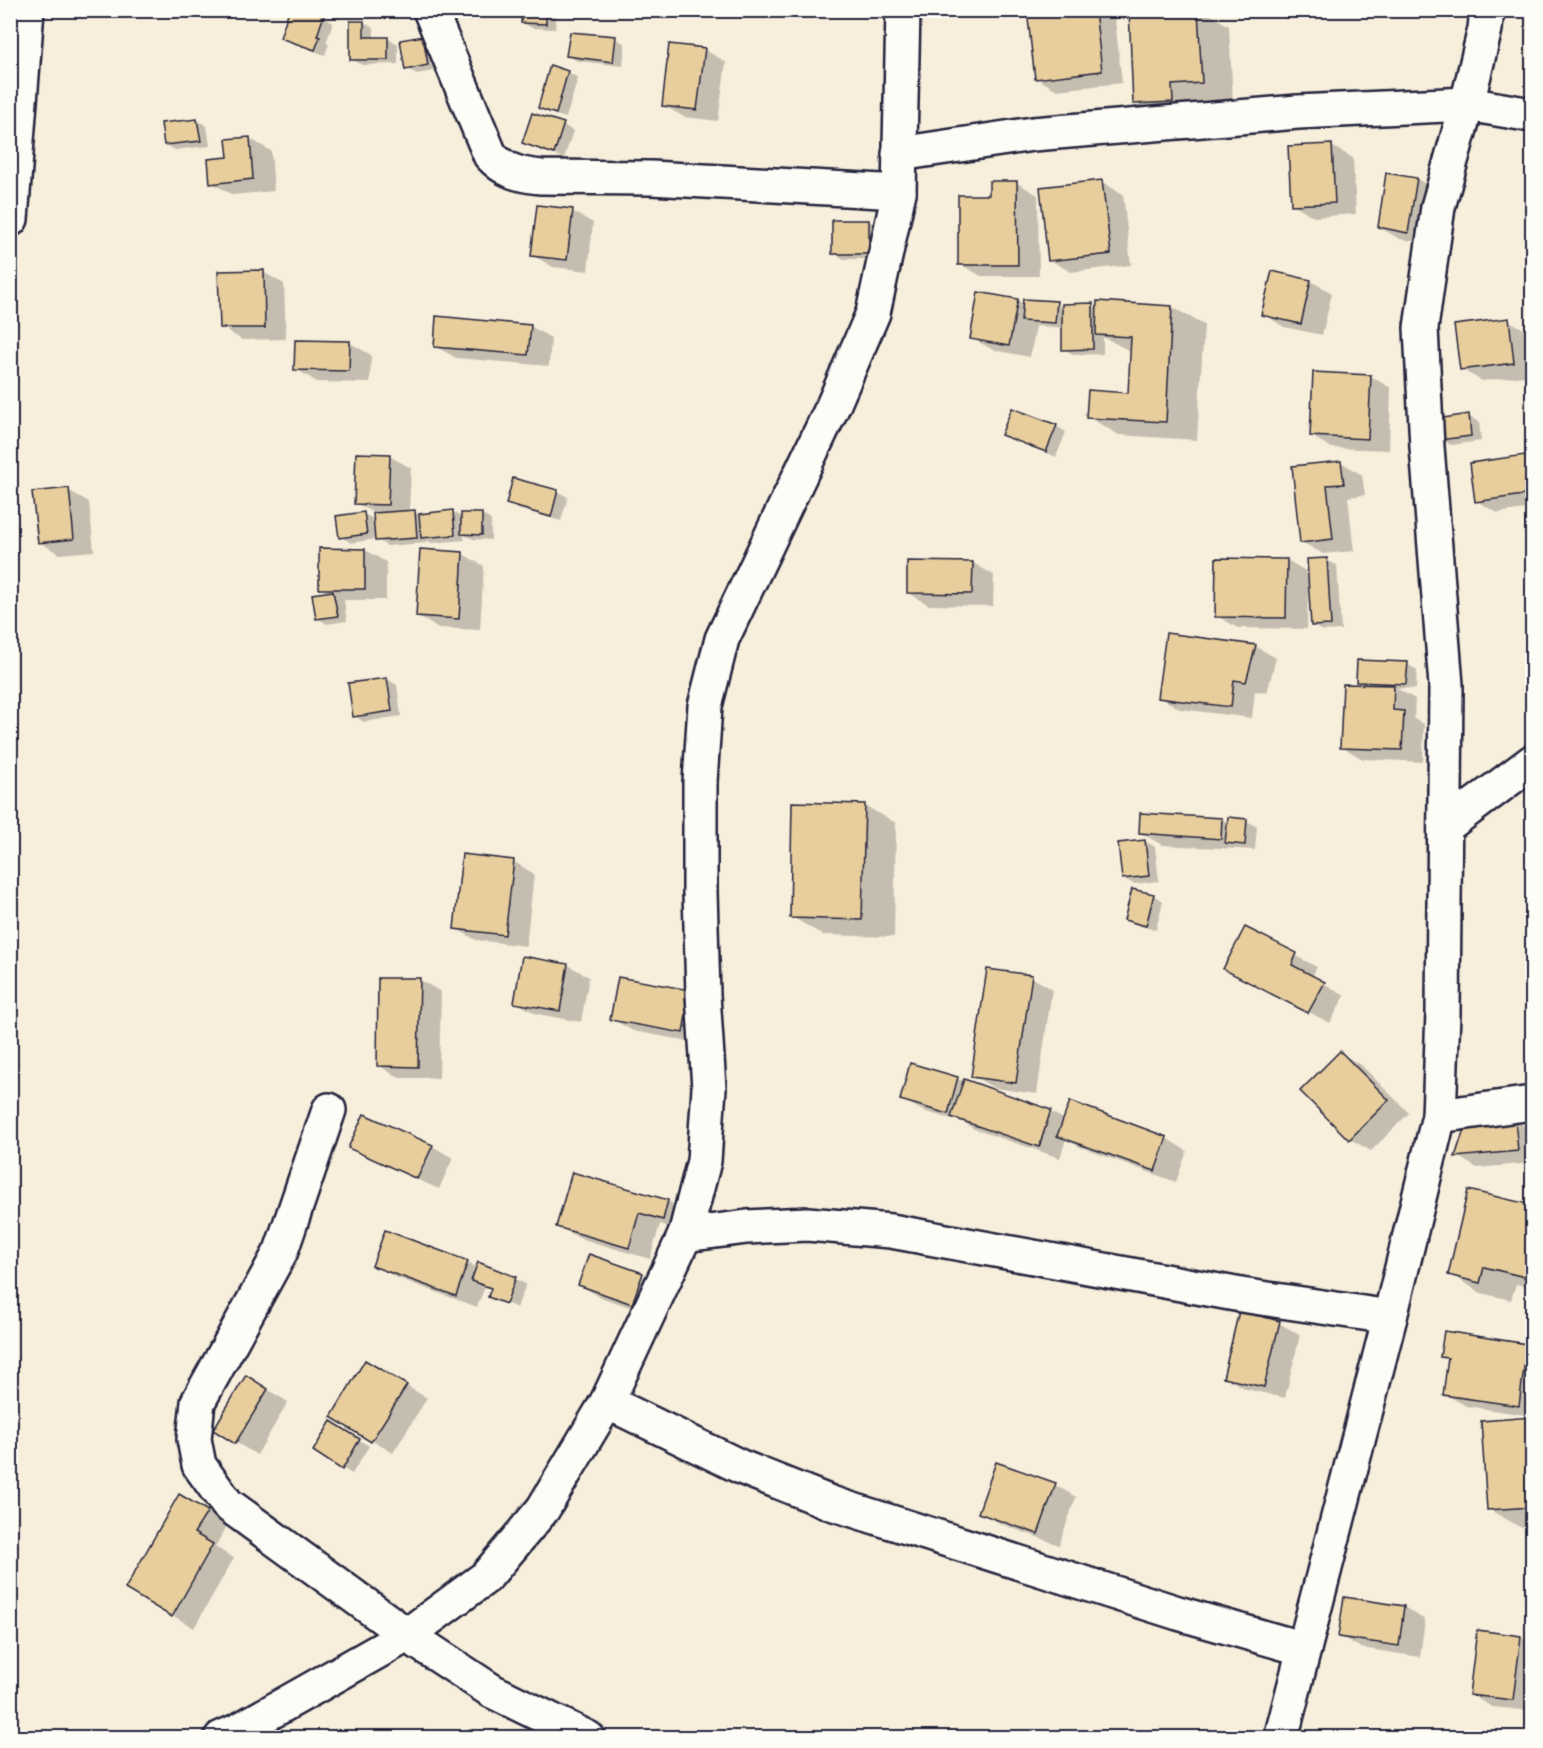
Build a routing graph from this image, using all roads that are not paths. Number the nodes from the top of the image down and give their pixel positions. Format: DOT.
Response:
graph roads {
  1 [pos="27,10"];
  2 [pos="430,10"];
  3 [pos="903,10"];
  4 [pos="1487,10"];
  5 [pos="1467,104"];
  6 [pos="1533,115"];
  7 [pos="899,154"];
  8 [pos="899,192"];
  9 [pos="11,219"];
  10 [pos="1533,762"];
  11 [pos="1444,827"];
  12 [pos="1533,1103"];
  13 [pos="329,1110"];
  14 [pos="1439,1116"];
  15 [pos="685,1235"];
  16 [pos="1390,1317"];
  17 [pos="607,1402"];
  18 [pos="407,1635"];
  19 [pos="1304,1649"];
  20 [pos="221,1737"];
  21 [pos="588,1737"];
  22 [pos="1281,1737"];
  1 -- 9 [label="street"];
  2 -- 8 [label="street"];
  3 -- 7 [label="street"];
  4 -- 5 [label="street"];
  5 -- 6 [label="street"];
  5 -- 7 [label="street"];
  5 -- 11 [label="street"];
  7 -- 8 [label="street"];
  8 -- 15 [label="street"];
  10 -- 11 [label="street"];
  11 -- 14 [label="street"];
  12 -- 14 [label="street"];
  13 -- 18 [label="street"];
  14 -- 16 [label="street"];
  15 -- 16 [label="street"];
  15 -- 17 [label="street"];
  16 -- 19 [label="street"];
  17 -- 18 [label="street"];
  17 -- 19 [label="street"];
  18 -- 20 [label="street"];
  18 -- 21 [label="street"];
  19 -- 22 [label="street"];
}
